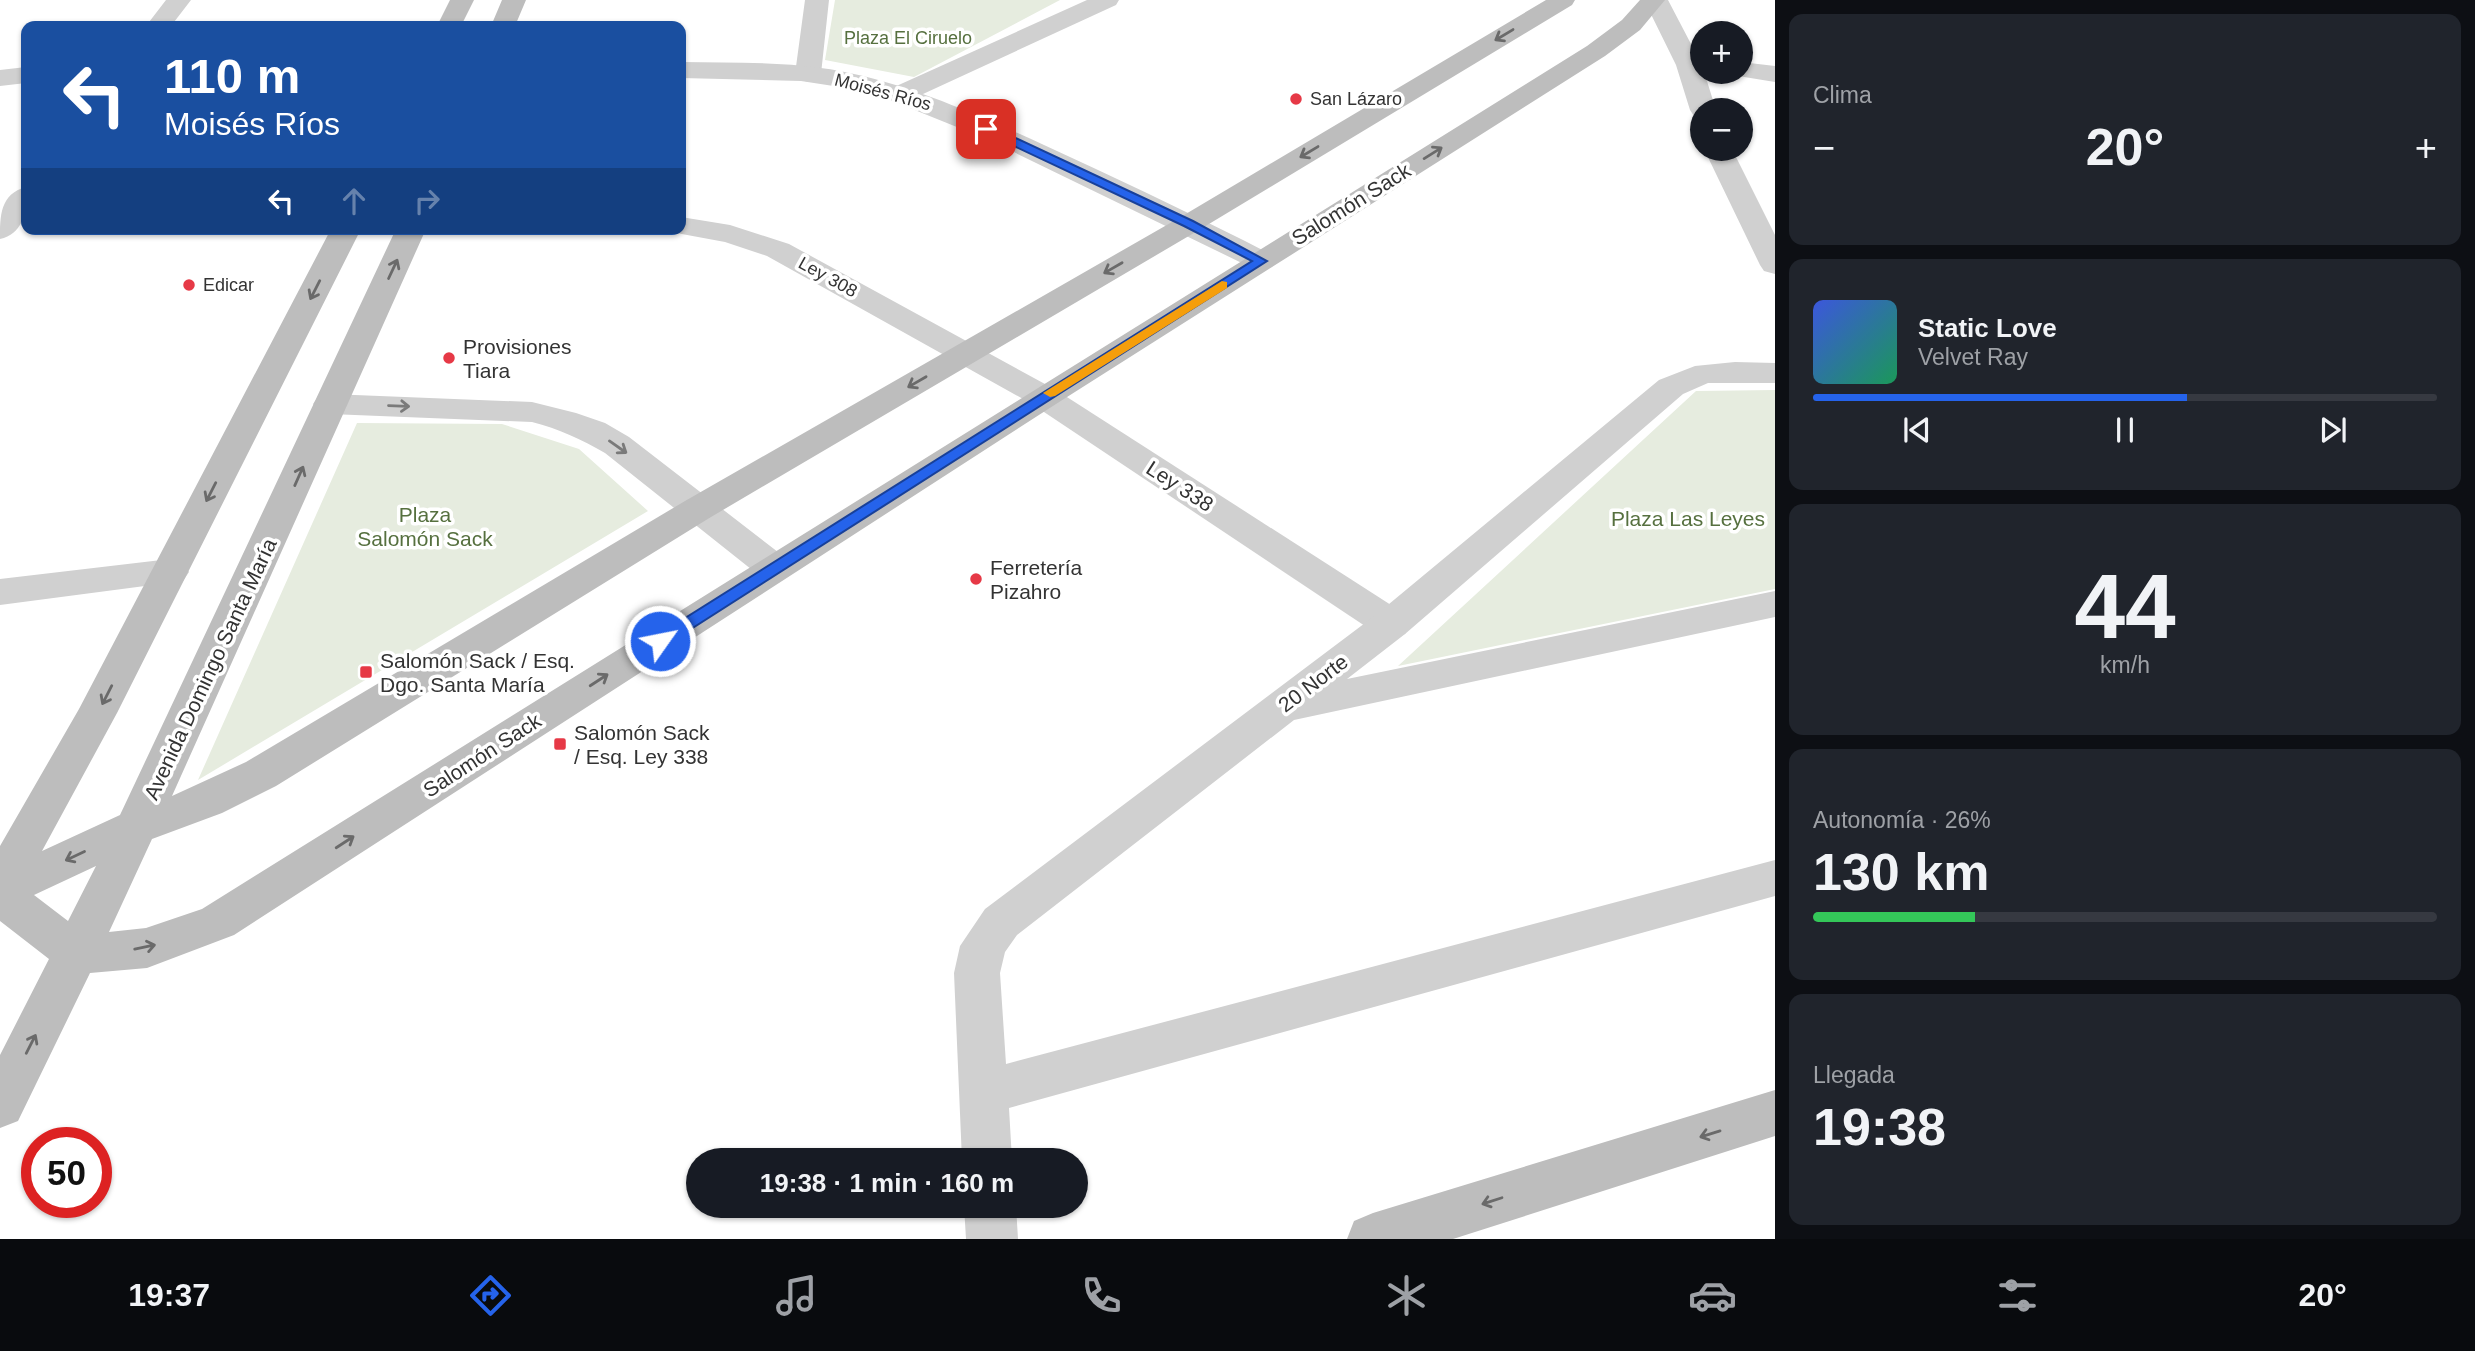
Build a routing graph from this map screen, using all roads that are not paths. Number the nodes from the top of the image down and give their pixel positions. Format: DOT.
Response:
graph roads {
  1 [pos="179,0"];
  2 [pos="462,0"];
  3 [pos="514,0"];
  4 [pos="817,0"];
  5 [pos="1107,0"];
  6 [pos="1563,0"];
  7 [pos="1655,0"];
  8 [pos="162,21"];
  9 [pos="452,21"];
  10 [pos="505,21"];
  11 [pos="1690,55"];
  12 [pos="686,69"];
  13 [pos="1753,71"];
  14 [pos="808,74"];
  15 [pos="1775,74"];
  16 [pos="21,76"];
  17 [pos="0,78"];
  18 [pos="901,94"];
  19 [pos="1724,161"];
  20 [pos="21,203"];
  21 [pos="1189,224"];
  22 [pos="686,227"];
  23 [pos="0,230"];
  24 [pos="343,235"];
  25 [pos="408,235"];
  26 [pos="1261,261"];
  27 [pos="1775,265"];
  28 [pos="965,354"];
  29 [pos="1775,373"];
  30 [pos="1044,397"];
  31 [pos="330,404"];
  32 [pos="698,509"];
  33 [pos="774,568"];
  34 [pos="170,572"];
  35 [pos="0,592"];
  36 [pos="1775,604"];
  37 [pos="1391,624"];
  38 [pos="1280,708"];
  39 [pos="137,827"];
  40 [pos="1775,878"];
  41 [pos="0,891"];
  42 [pos="77,954"];
  43 [pos="984,1093"];
  44 [pos="0,1105"];
  45 [pos="1775,1114"];
  46 [pos="986,1148"];
  47 [pos="991,1218"];
  48 [pos="992,1239"];
  49 [pos="1373,1239"];
  1 -- 8 [label="street"];
  2 -- 9 [label="main road"];
  3 -- 10 [label="main road"];
  4 -- 14 [label="street"];
  5 -- 18 [label="street"];
  6 -- 21 [label="main road, one-way"];
  7 -- 11 [label="street"];
  26 -- 7 [label="main road, Salomón Sack, one-way"];
  12 -- 14 [label="street, Moisés Ríos"];
  13 -- 15 [label="street"];
  14 -- 18 [label="street, Moisés Ríos"];
  16 -- 17 [label="street"];
  18 -- 21 [label="street, Moisés Ríos"];
  19 -- 27 [label="street"];
  20 -- 23 [label="street"];
  21 -- 26 [label="street, Moisés Ríos"];
  21 -- 28 [label="main road, one-way"];
  22 -- 28 [label="street, Ley 308"];
  24 -- 34 [label="main road, one-way"];
  31 -- 25 [label="main road, Avenida Domingo Santa María, one-way"];
  26 -- 30 [label="main road, Salomón Sack"];
  28 -- 30 [label="street, Ley 338"];
  28 -- 32 [label="main road, one-way"];
  29 -- 37 [label="street, 20 Norte"];
  30 -- 33 [label="main road, Salomón Sack"];
  30 -- 37 [label="street, Ley 338"];
  31 -- 32 [label="street, one-way"];
  39 -- 31 [label="main road, Avenida Domingo Santa María, one-way"];
  32 -- 33 [label="street"];
  32 -- 39 [label="main road"];
  42 -- 33 [label="main road, Salomón Sack, one-way"];
  34 -- 35 [label="street"];
  34 -- 41 [label="main road, one-way"];
  36 -- 38 [label="street"];
  37 -- 38 [label="street, 20 Norte"];
  38 -- 43 [label="street, 20 Norte"];
  39 -- 41 [label="main road, one-way"];
  39 -- 42 [label="main road, Avenida Domingo Santa María"];
  40 -- 43 [label="street"];
  41 -- 42 [label="main road"];
  44 -- 42 [label="main road, Avenida Domingo Santa María, one-way"];
  43 -- 46 [label="street, 20 Norte"];
  45 -- 49 [label="main road, one-way"];
  47 -- 48 [label="street"];
}
